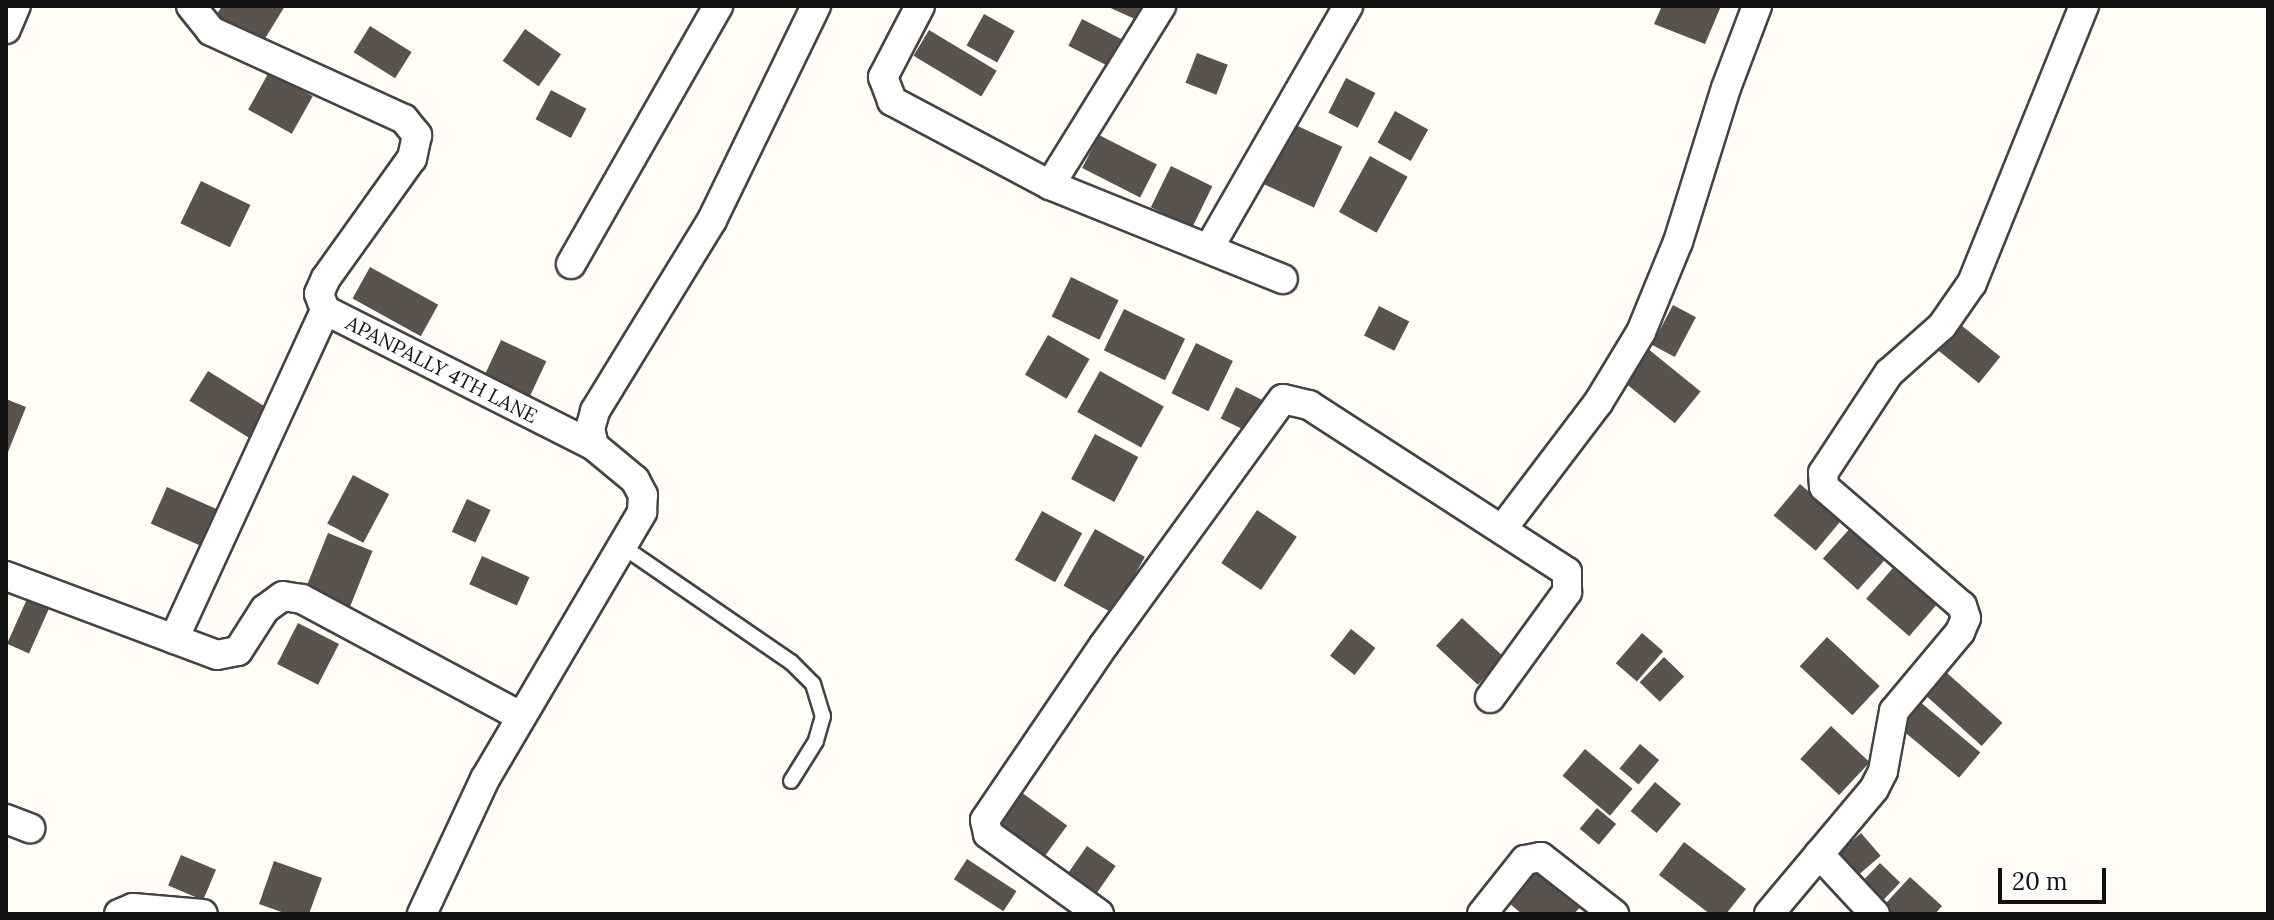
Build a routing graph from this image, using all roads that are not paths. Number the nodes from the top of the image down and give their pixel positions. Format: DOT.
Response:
graph roads {
  1 [pos="16,6"];
  2 [pos="191,6"];
  3 [pos="718,6"];
  4 [pos="816,6"];
  5 [pos="920,6"];
  6 [pos="1161,6"];
  7 [pos="1348,6"];
  8 [pos="1757,6"];
  9 [pos="2084,6"];
  10 [pos="6,29"];
  11 [pos="1050,185"];
  12 [pos="1209,248"];
  13 [pos="571,264"];
  14 [pos="1283,279"];
  15 [pos="325,310"];
  16 [pos="594,446"];
  17 [pos="1503,528"];
  18 [pos="622,546"];
  19 [pos="6,576"];
  20 [pos="174,639"];
  21 [pos="1490,698"];
  22 [pos="520,716"];
  23 [pos="791,781"];
  24 [pos="1819,854"];
  25 [pos="1602,910"];
  26 [pos="119,914"];
  27 [pos="203,914"];
  28 [pos="422,914"];
  29 [pos="1099,914"];
  30 [pos="1482,914"];
  31 [pos="1769,914"];
  32 [pos="1875,914"];
  1 -- 10 [label="street"];
  2 -- 15 [label="street, APANPALLY 4TH LANE"];
  3 -- 13 [label="street"];
  4 -- 16 [label="street"];
  5 -- 11 [label="street"];
  6 -- 11 [label="street"];
  7 -- 12 [label="street"];
  8 -- 17 [label="street"];
  9 -- 24 [label="street"];
  11 -- 12 [label="street"];
  12 -- 14 [label="street"];
  15 -- 16 [label="street, APANPALLY 4TH LANE"];
  15 -- 20 [label="street"];
  16 -- 18 [label="street, APANPALLY 4TH LANE"];
  17 -- 21 [label="street"];
  17 -- 29 [label="street"];
  18 -- 22 [label="street"];
  18 -- 23 [label="lane"];
  19 -- 20 [label="street"];
  20 -- 22 [label="street"];
  22 -- 28 [label="street"];
  24 -- 31 [label="street"];
  24 -- 32 [label="street"];
  25 -- 30 [label="street"];
  26 -- 27 [label="street"];
}
